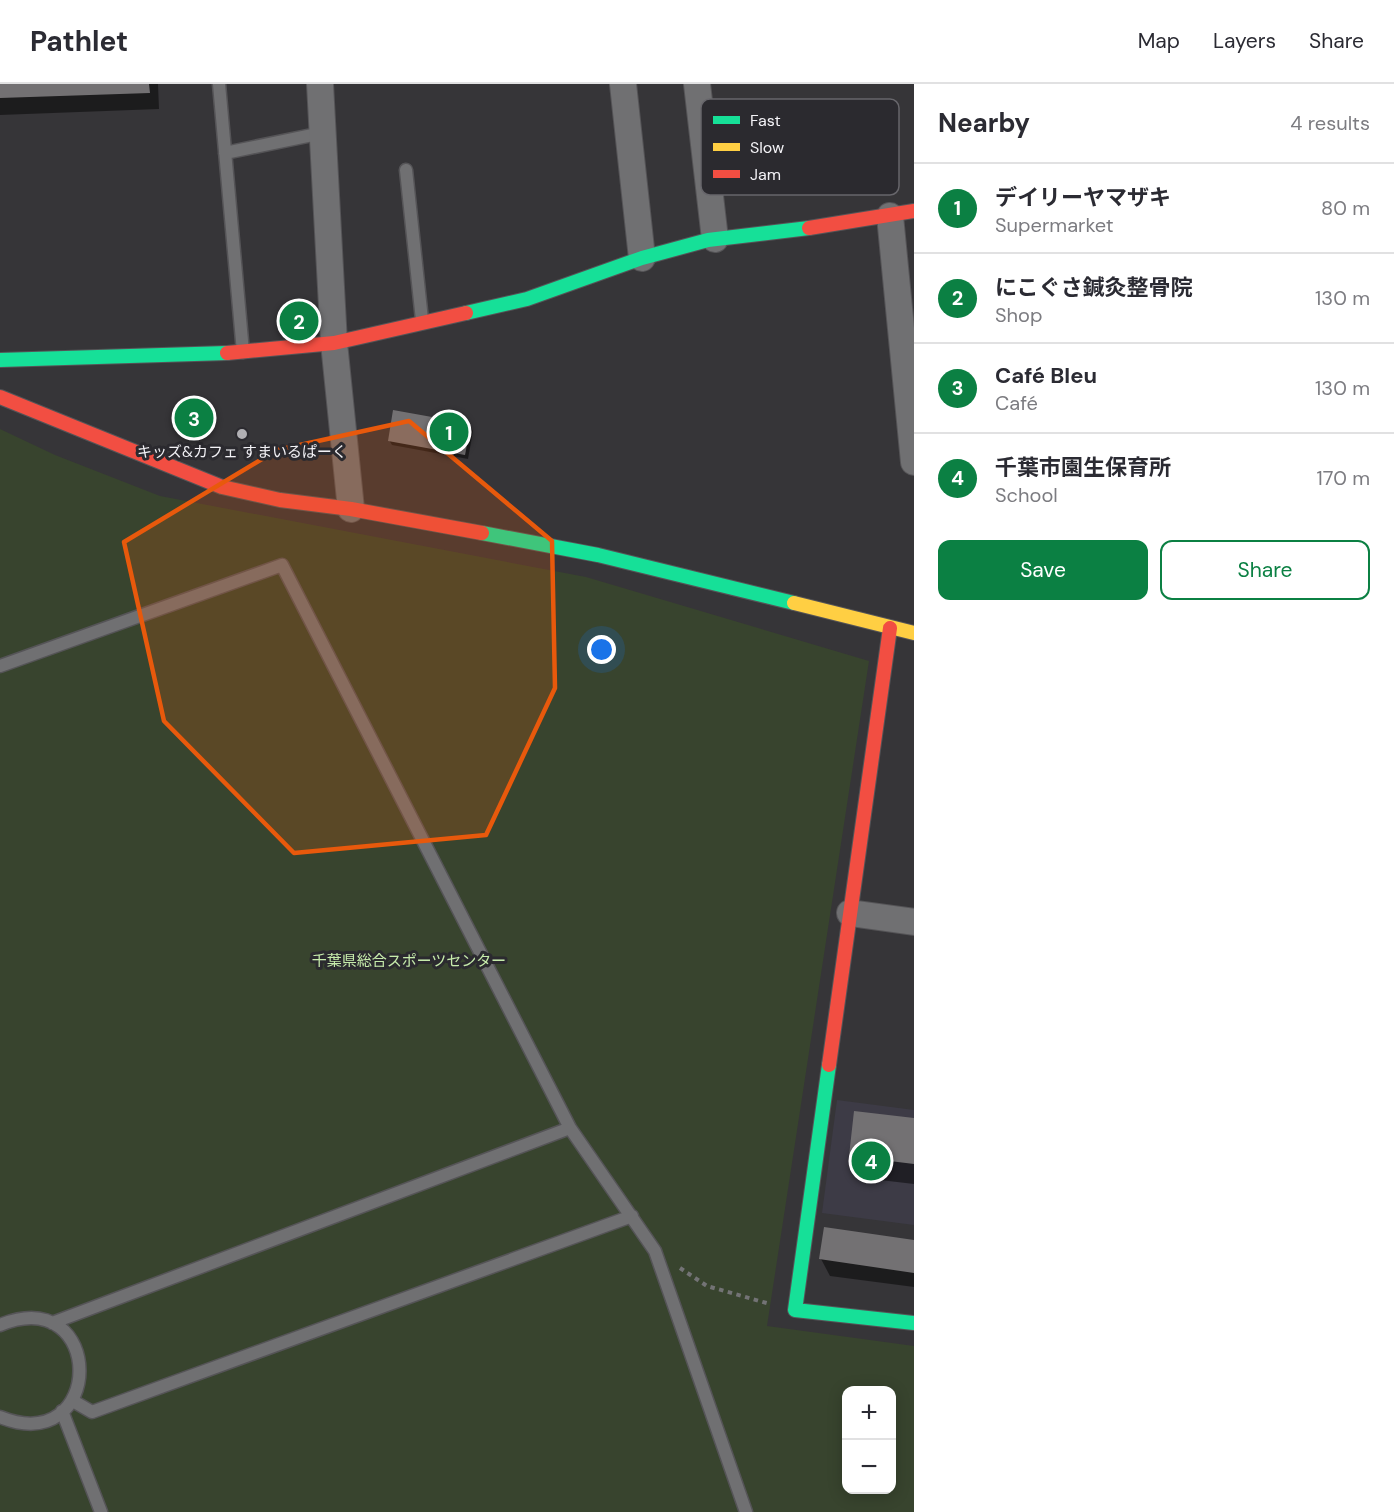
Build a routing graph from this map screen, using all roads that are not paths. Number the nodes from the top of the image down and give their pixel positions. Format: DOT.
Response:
graph roads {
  1 [pos="219,84"];
  2 [pos="320,84"];
  3 [pos="623,84"];
  4 [pos="697,84"];
  5 [pos="701,118"];
  6 [pos="322,133"];
  7 [pos="225,153"];
  8 [pos="405,170"];
  9 [pos="710,195"];
  10 [pos="902,213"];
  11 [pos="715,239"];
  12 [pos="642,258"];
  13 [pos="422,322"];
  14 [pos="334,343"];
  15 [pos="243,353"];
  16 [pos="0,360"];
  17 [pos="0,397"];
  18 [pos="914,462"];
  19 [pos="351,509"];
  20 [pos="890,628"];
  21 [pos="914,633"];
  22 [pos="0,666"];
  23 [pos="850,914"];
  24 [pos="914,922"];
  25 [pos="570,1128"];
  26 [pos="632,1216"];
  27 [pos="52,1323"];
  28 [pos="914,1323"];
  29 [pos="0,1324"];
  30 [pos="73,1401"];
  31 [pos="62,1411"];
  32 [pos="0,1417"];
  33 [pos="101,1512"];
  34 [pos="746,1512"];
  1 -- 7 [label="lane"];
  2 -- 6 [label="street"];
  3 -- 12 [label="street"];
  4 -- 5 [label="street"];
  6 -- 7 [label="lane"];
  6 -- 14 [label="street"];
  7 -- 15 [label="lane"];
  8 -- 13 [label="lane"];
  9 -- 11 [label="street"];
  10 -- 11 [label="street"];
  10 -- 18 [label="street"];
  11 -- 12 [label="street"];
  12 -- 13 [label="street"];
  13 -- 14 [label="street"];
  14 -- 15 [label="street"];
  14 -- 19 [label="street"];
  15 -- 16 [label="street"];
  17 -- 19 [label="street"];
  19 -- 20 [label="street"];
  20 -- 21 [label="street"];
  20 -- 23 [label="street"];
  22 -- 25 [label="lane"];
  23 -- 24 [label="street"];
  23 -- 28 [label="street"];
  25 -- 26 [label="lane"];
  25 -- 27 [label="lane"];
  26 -- 30 [label="lane"];
  26 -- 34 [label="lane"];
  27 -- 29 [label="lane"];
  27 -- 30 [label="lane"];
  30 -- 31 [label="lane"];
  31 -- 32 [label="lane"];
  31 -- 33 [label="lane"];
}
